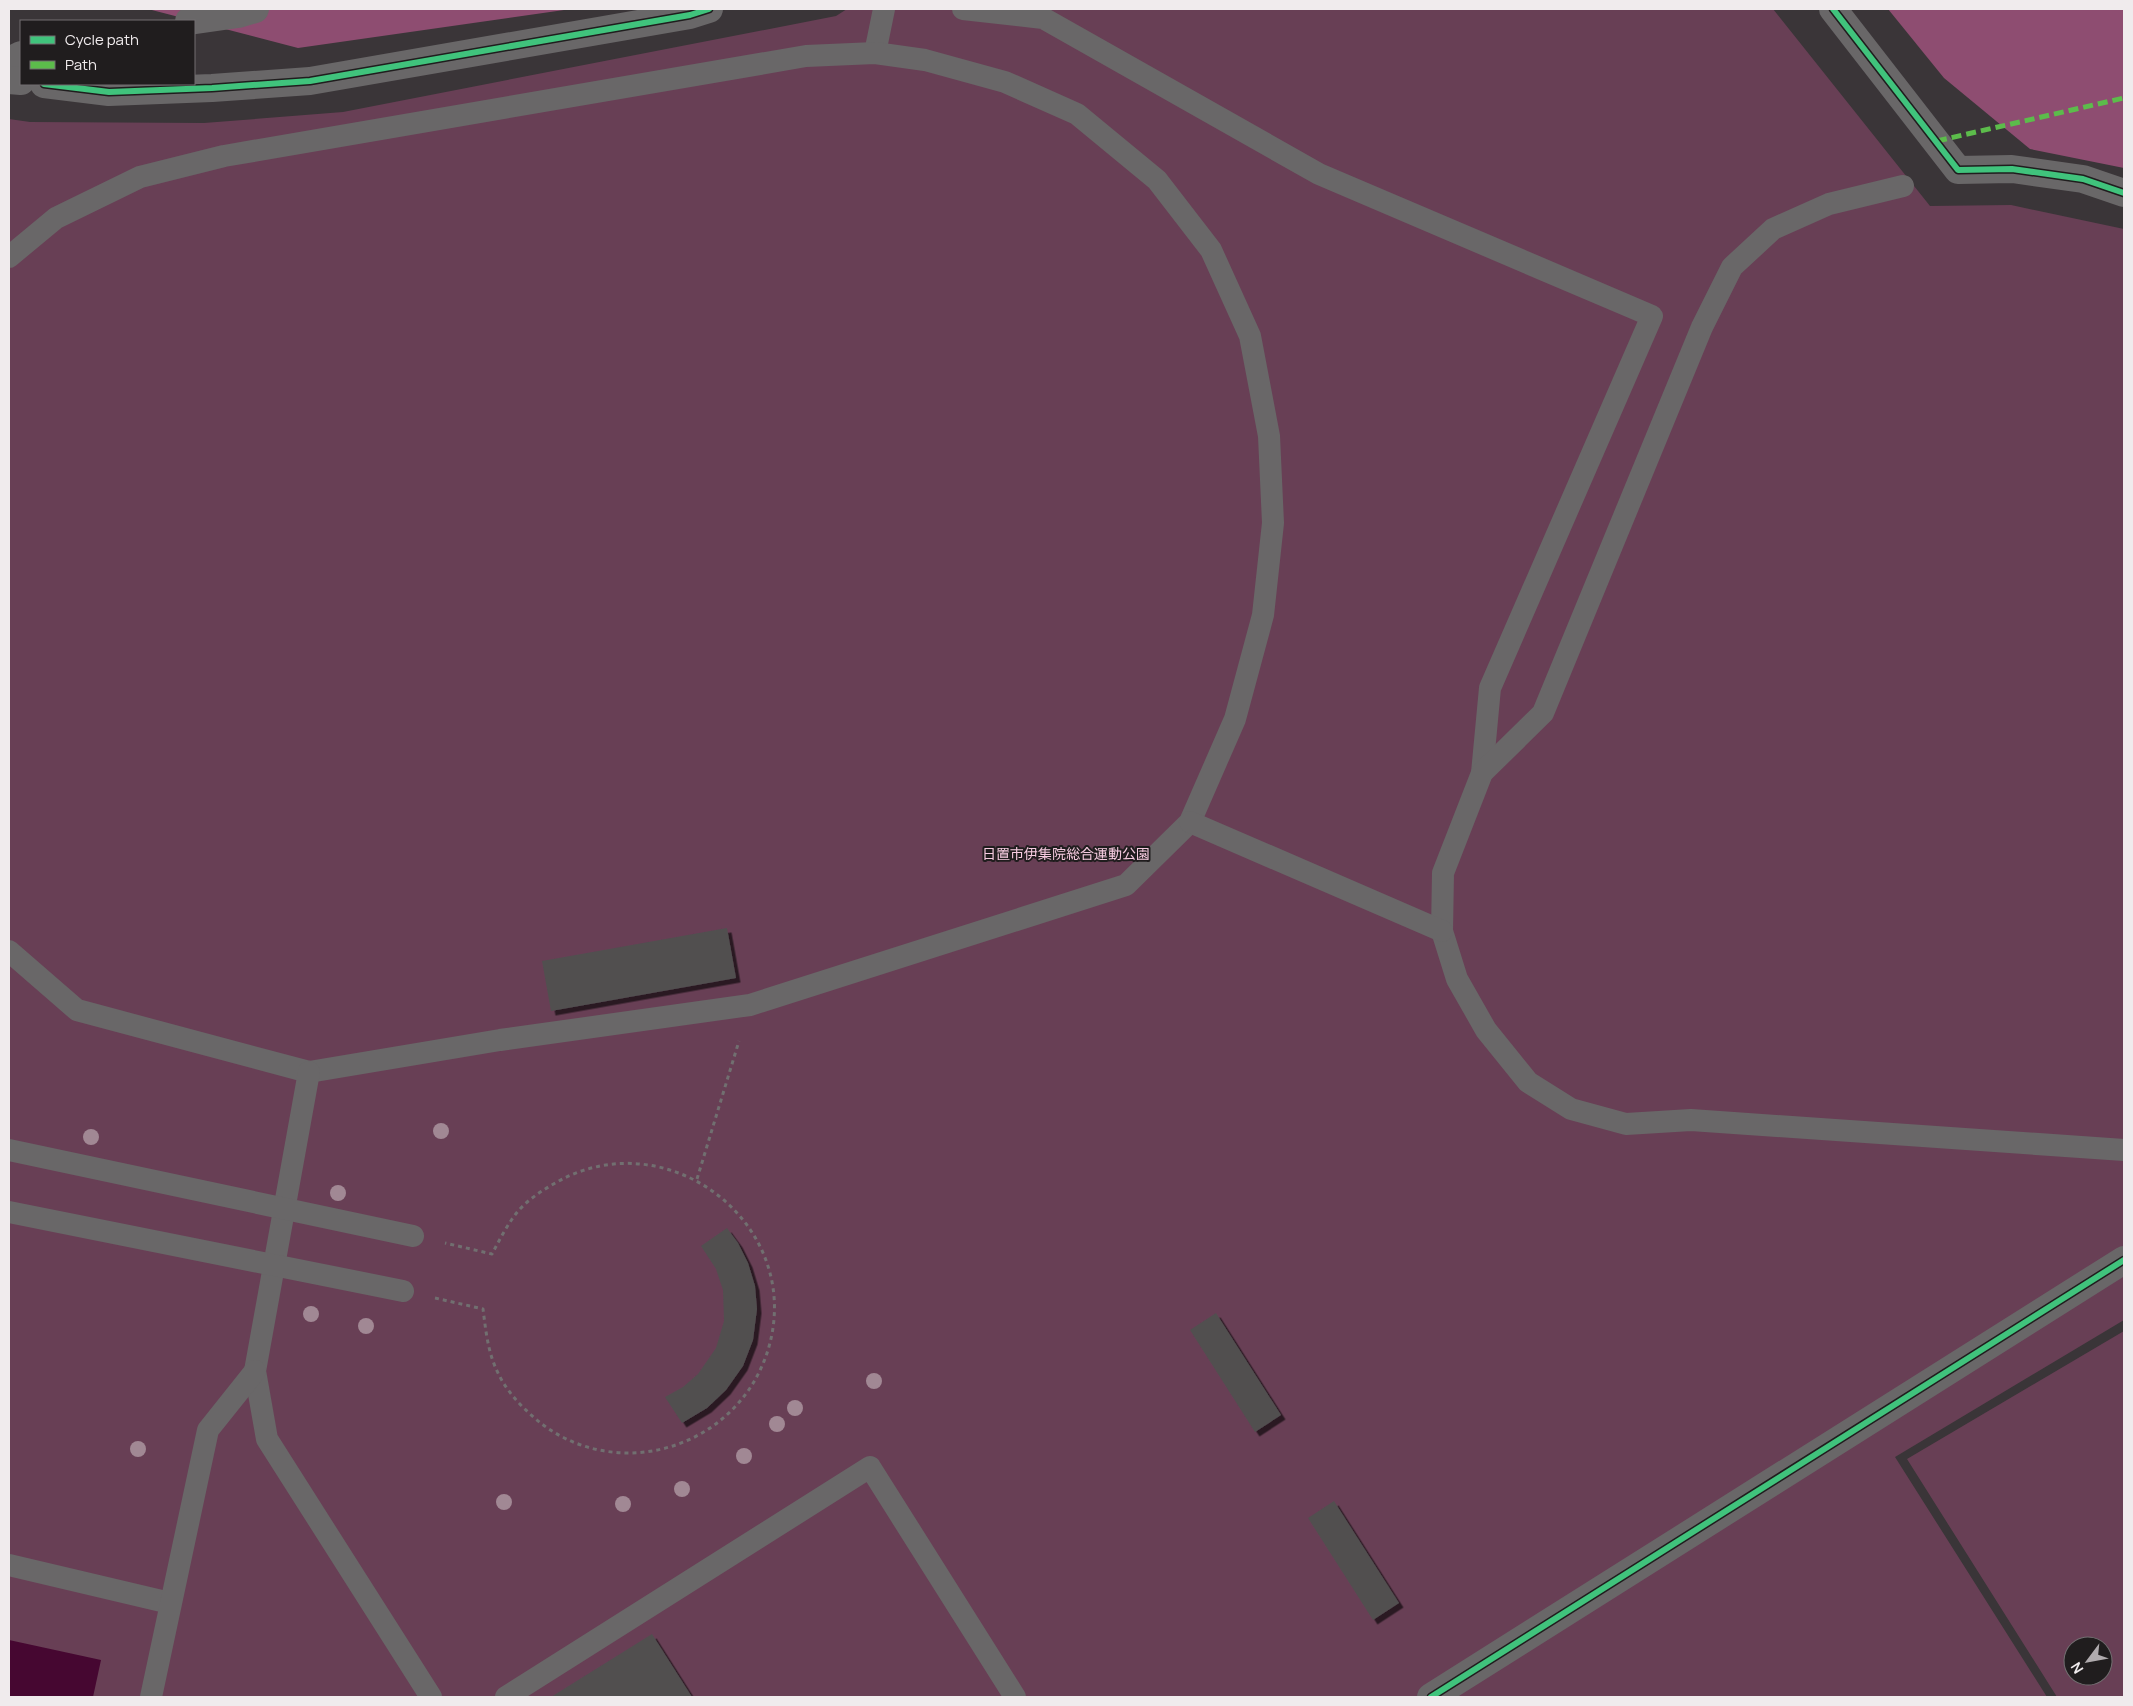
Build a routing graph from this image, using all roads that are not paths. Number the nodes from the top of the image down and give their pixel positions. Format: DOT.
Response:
graph roads {
  1 [pos="255,9"];
  2 [pos="709,9"];
  3 [pos="884,9"];
  4 [pos="963,9"];
  5 [pos="1833,9"];
  6 [pos="195,20"];
  7 [pos="874,53"];
  8 [pos="20,55"];
  9 [pos="9,61"];
  10 [pos="52,85"];
  11 [pos="1903,186"];
  12 [pos="2124,193"];
  13 [pos="9,257"];
  14 [pos="1482,773"];
  15 [pos="1190,822"];
  16 [pos="1442,931"];
  17 [pos="9,951"];
  18 [pos="309,1072"];
  19 [pos="9,1150"];
  20 [pos="2124,1150"];
  21 [pos="284,1208"];
  22 [pos="9,1212"];
  23 [pos="413,1236"];
  24 [pos="2124,1260"];
  25 [pos="274,1265"];
  26 [pos="403,1292"];
  27 [pos="255,1371"];
  28 [pos="9,1565"];
  29 [pos="170,1603"];
  30 [pos="151,1697"];
  31 [pos="431,1697"];
  32 [pos="506,1697"];
  33 [pos="1015,1697"];
  34 [pos="1431,1697"];
  1 -- 6 [label="street"];
  2 -- 10 [label="street"];
  3 -- 7 [label="lane"];
  4 -- 14 [label="lane"];
  5 -- 12 [label="street"];
  7 -- 13 [label="lane"];
  7 -- 15 [label="lane"];
  8 -- 9 [label="street"];
  11 -- 14 [label="lane"];
  14 -- 16 [label="lane"];
  15 -- 16 [label="lane"];
  15 -- 18 [label="lane"];
  16 -- 20 [label="lane"];
  17 -- 18 [label="lane"];
  18 -- 21 [label="lane"];
  19 -- 21 [label="lane"];
  21 -- 23 [label="lane"];
  21 -- 25 [label="lane"];
  22 -- 25 [label="lane"];
  24 -- 34 [label="street"];
  25 -- 26 [label="lane"];
  25 -- 27 [label="lane"];
  27 -- 29 [label="lane"];
  27 -- 31 [label="lane"];
  28 -- 29 [label="lane"];
  29 -- 30 [label="lane"];
  32 -- 33 [label="lane"];
}
